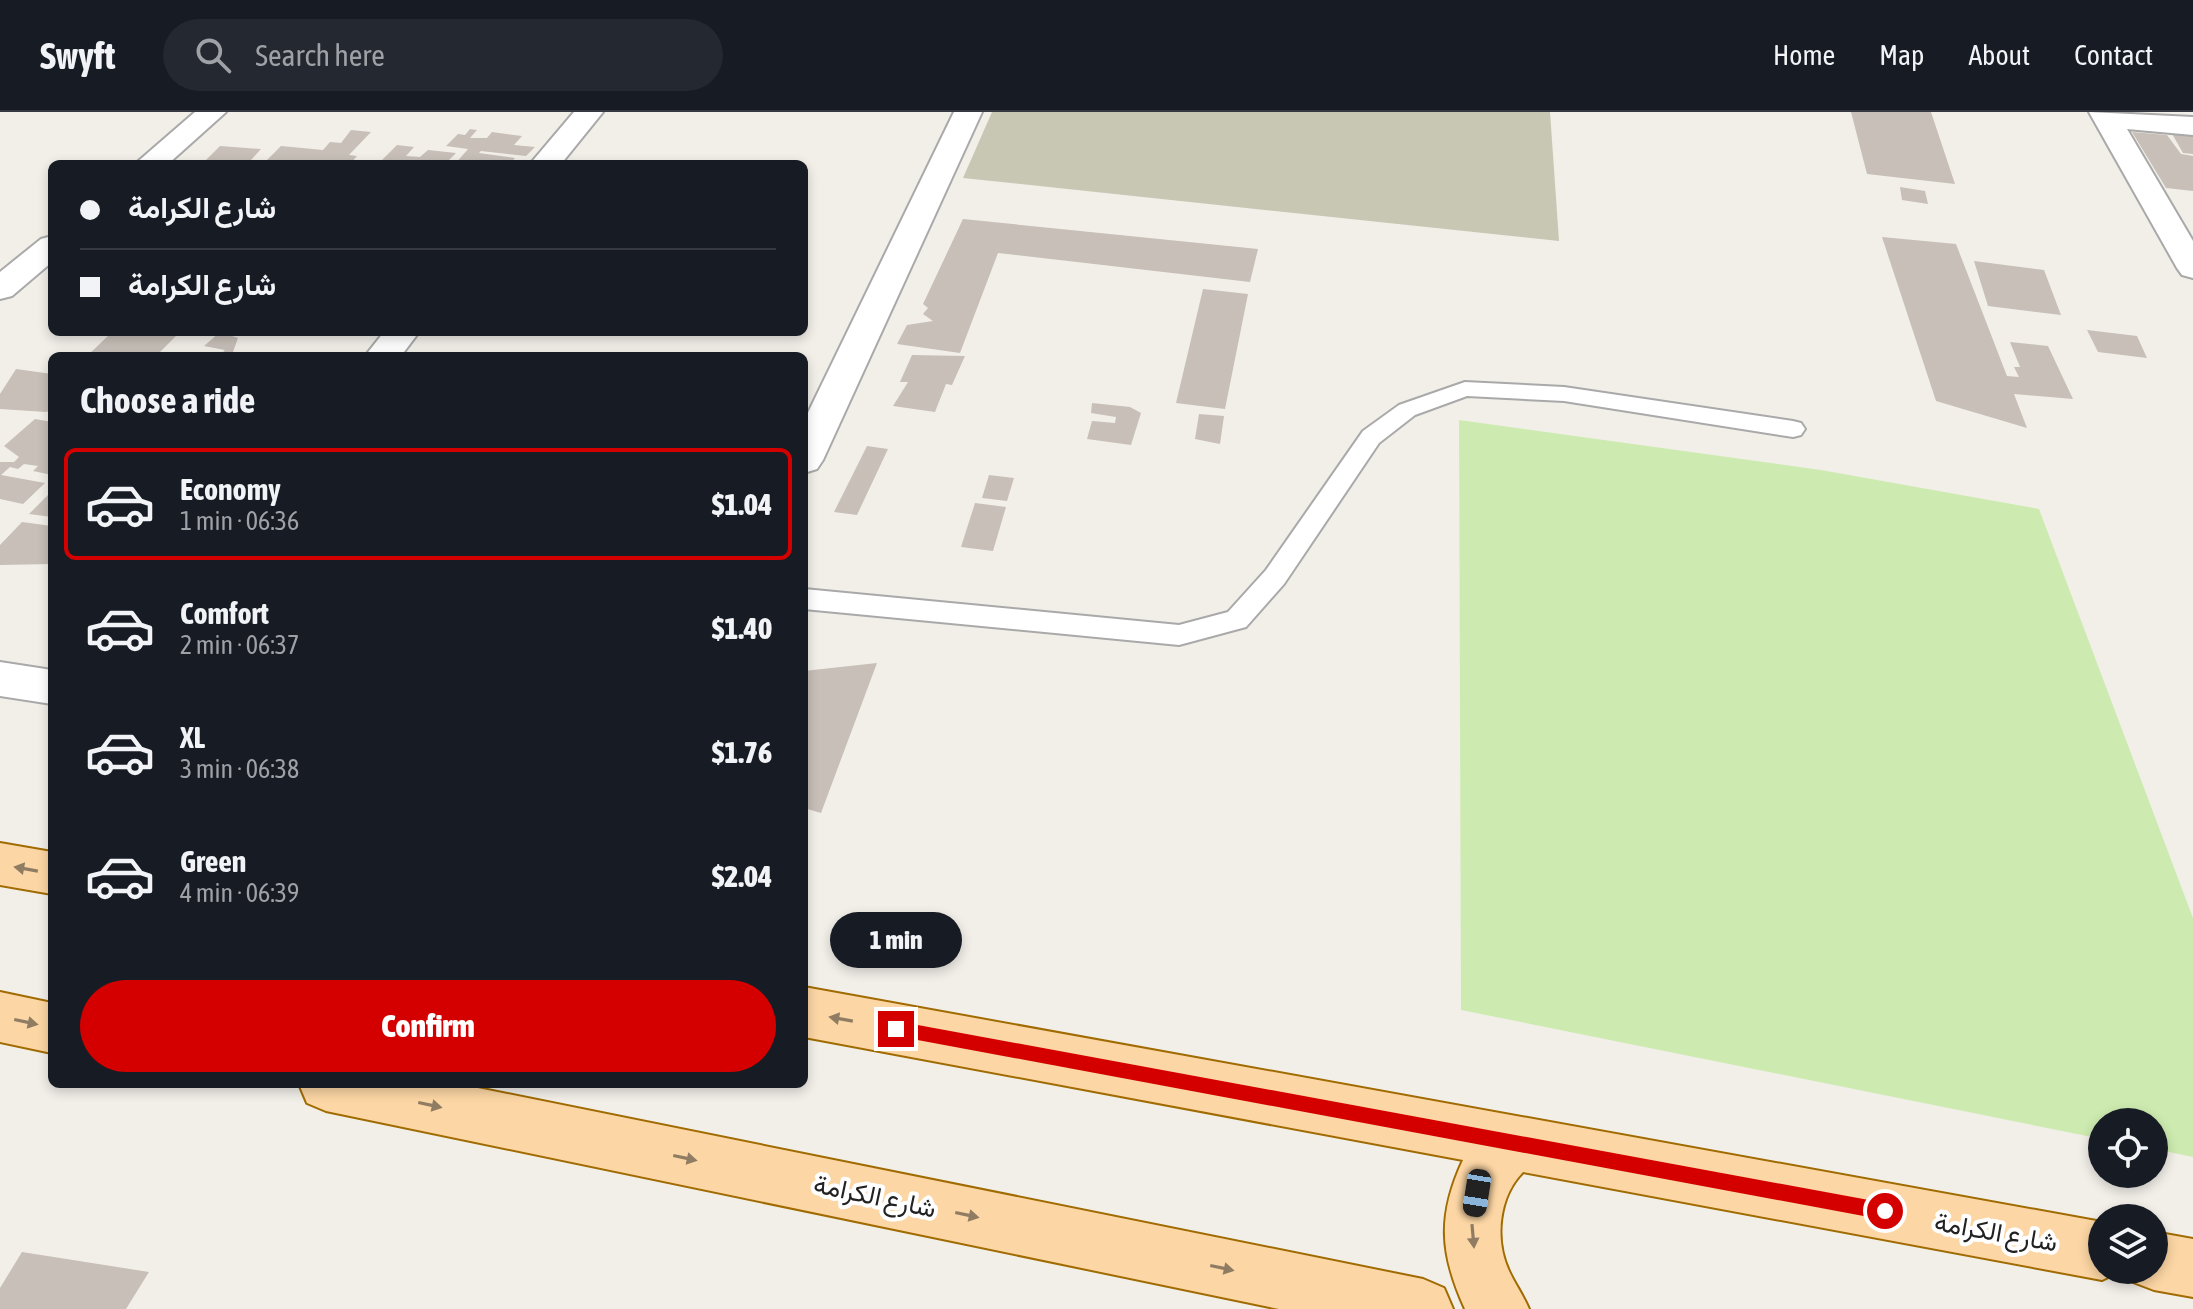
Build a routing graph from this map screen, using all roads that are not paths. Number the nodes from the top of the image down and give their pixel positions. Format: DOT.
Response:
graph roads {
  1 [pos="212,112"];
  2 [pos="589,112"];
  3 [pos="968,112"];
  4 [pos="2104,115"];
  5 [pos="2193,126"];
  6 [pos="155,160"];
  7 [pos="548,160"];
  8 [pos="48,249"];
  9 [pos="2193,268"];
  10 [pos="0,289"];
  11 [pos="399,336"];
  12 [pos="385,352"];
  13 [pos="1793,429"];
  14 [pos="808,452"];
  15 [pos="808,599"];
  16 [pos="0,679"];
  17 [pos="48,686"];
  18 [pos="0,864"];
  19 [pos="48,872"];
  20 [pos="808,1013"];
  21 [pos="0,1017"];
  22 [pos="48,1027"];
  23 [pos="346,1088"];
  24 [pos="1513,1143"];
  25 [pos="2088,1248"];
  26 [pos="2168,1264"];
  27 [pos="2193,1268"];
  28 [pos="1423,1309"];
  29 [pos="1499,1309"];
  1 -- 6 [label="street"];
  2 -- 7 [label="street"];
  3 -- 14 [label="street"];
  4 -- 5 [label="street"];
  4 -- 9 [label="street"];
  8 -- 10 [label="street"];
  11 -- 12 [label="street"];
  13 -- 15 [label="lane"];
  16 -- 17 [label="street"];
  19 -- 18 [label="main road, one-way"];
  24 -- 20 [label="main road, شارع الكرامة, one-way"];
  21 -- 22 [label="main road, one-way"];
  23 -- 28 [label="main road, شارع الكرامة, one-way"];
  24 -- 25 [label="main road, شارع الكرامة"];
  24 -- 29 [label="main road, one-way"];
  26 -- 27 [label="main road"];
}
